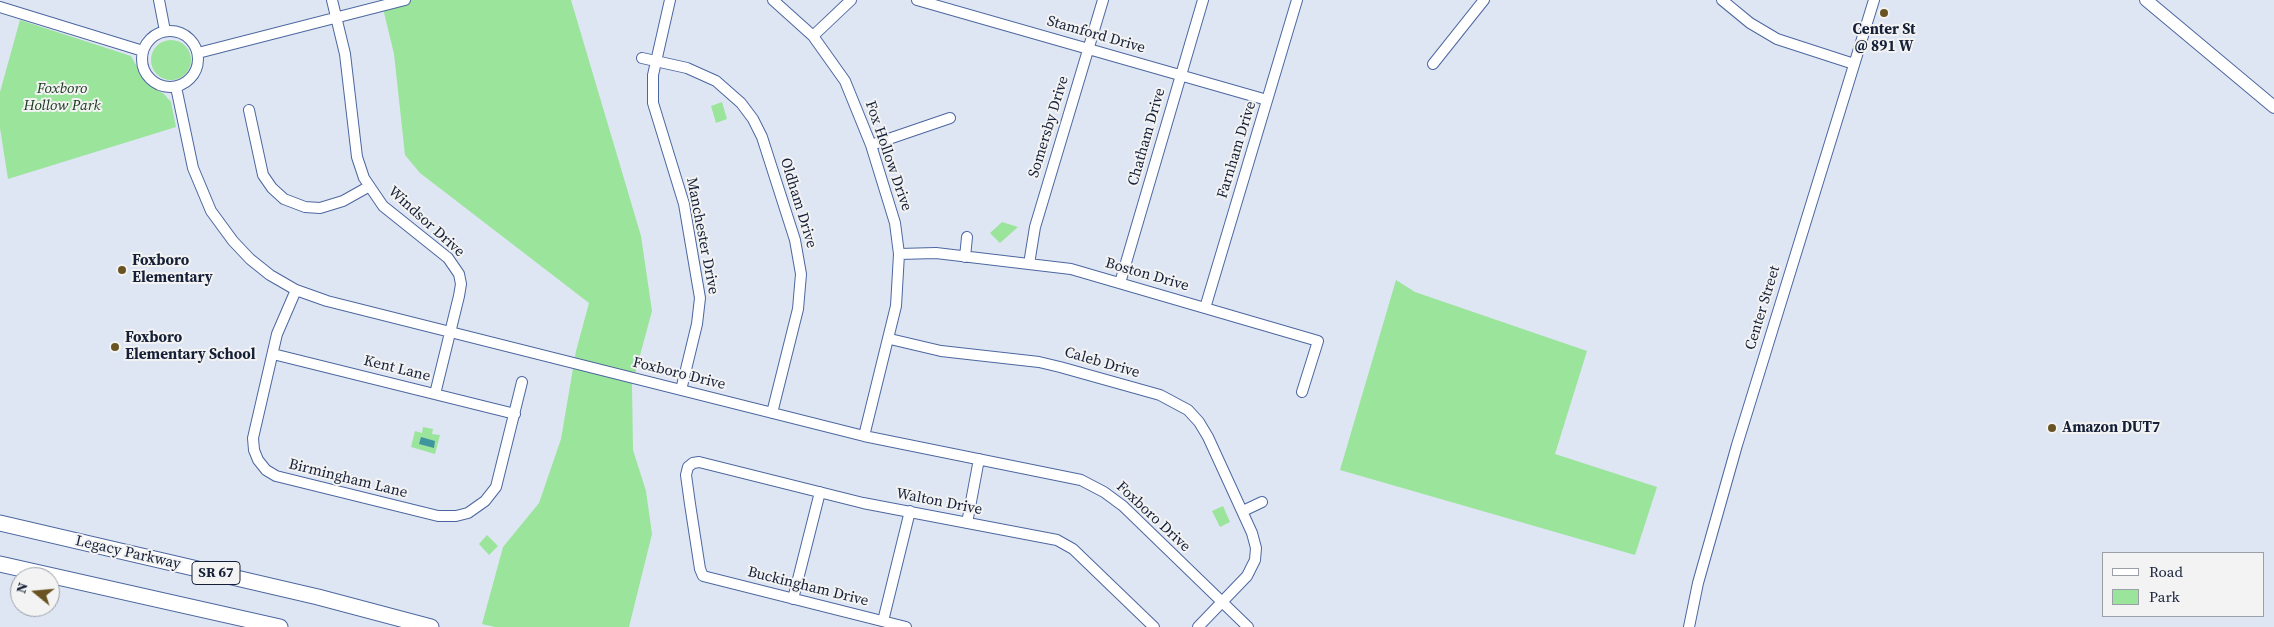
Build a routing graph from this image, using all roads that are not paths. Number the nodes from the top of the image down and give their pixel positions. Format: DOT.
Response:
graph roads {
  1 [pos="159,0"];
  2 [pos="332,0"];
  3 [pos="405,0"];
  4 [pos="670,0"];
  5 [pos="773,0"];
  6 [pos="851,0"];
  7 [pos="917,0"];
  8 [pos="1103,0"];
  9 [pos="1203,0"];
  10 [pos="1297,0"];
  11 [pos="1484,0"];
  12 [pos="1722,0"];
  13 [pos="1874,0"];
  14 [pos="2146,0"];
  15 [pos="0,7"];
  16 [pos="337,18"];
  17 [pos="165,32"];
  18 [pos="813,36"];
  19 [pos="1089,48"];
  20 [pos="143,51"];
  21 [pos="198,53"];
  22 [pos="642,58"];
  23 [pos="656,60"];
  24 [pos="1433,64"];
  25 [pos="1854,64"];
  26 [pos="1181,75"];
  27 [pos="176,87"];
  28 [pos="1267,100"];
  29 [pos="2274,107"];
  30 [pos="249,110"];
  31 [pos="950,118"];
  32 [pos="871,145"];
  33 [pos="368,187"];
  34 [pos="967,237"];
  35 [pos="899,254"];
  36 [pos="965,257"];
  37 [pos="1029,264"];
  38 [pos="1120,283"];
  39 [pos="296,290"];
  40 [pos="1205,308"];
  41 [pos="450,332"];
  42 [pos="890,339"];
  43 [pos="273,354"];
  44 [pos="522,382"];
  45 [pos="681,390"];
  46 [pos="1302,392"];
  47 [pos="435,394"];
  48 [pos="772,413"];
  49 [pos="515,414"];
  50 [pos="864,436"];
  51 [pos="979,459"];
  52 [pos="820,492"];
  53 [pos="1262,502"];
  54 [pos="910,511"];
  55 [pos="1243,511"];
  56 [pos="0,523"];
  57 [pos="967,523"];
  58 [pos="0,564"];
  59 [pos="704,576"];
  60 [pos="793,599"];
  61 [pos="1222,602"];
  62 [pos="883,621"];
  63 [pos="280,627"];
  64 [pos="430,627"];
  65 [pos="906,627"];
  66 [pos="1154,627"];
  67 [pos="1198,627"];
  68 [pos="1248,627"];
  69 [pos="1689,627"];
  1 -- 17 [label="street"];
  2 -- 16 [label="street, Windsor Drive"];
  3 -- 16 [label="street"];
  4 -- 23 [label="street, Manchester Drive"];
  5 -- 18 [label="street, Fox Hollow Drive"];
  6 -- 18 [label="street"];
  7 -- 19 [label="street, Stamford Drive"];
  8 -- 19 [label="street, Somersby Drive"];
  9 -- 26 [label="street, Chatham Drive"];
  10 -- 28 [label="street, Farnham Drive"];
  11 -- 24 [label="street"];
  12 -- 25 [label="street"];
  13 -- 25 [label="street, Center Street"];
  14 -- 29 [label="main road"];
  15 -- 20 [label="street"];
  16 -- 21 [label="street"];
  16 -- 33 [label="street, Windsor Drive"];
  17 -- 20 [label="street"];
  17 -- 21 [label="street"];
  18 -- 32 [label="street, Fox Hollow Drive"];
  19 -- 26 [label="street, Stamford Drive"];
  19 -- 37 [label="street, Somersby Drive"];
  20 -- 27 [label="street"];
  21 -- 27 [label="street"];
  22 -- 23 [label="street"];
  23 -- 45 [label="street, Manchester Drive"];
  23 -- 48 [label="street, Oldham Drive"];
  25 -- 69 [label="street, Center Street"];
  26 -- 28 [label="street, Stamford Drive"];
  26 -- 38 [label="street, Chatham Drive"];
  27 -- 39 [label="street, Foxboro Drive"];
  28 -- 40 [label="street, Farnham Drive"];
  30 -- 33 [label="street"];
  31 -- 32 [label="street"];
  32 -- 35 [label="street, Fox Hollow Drive"];
  33 -- 41 [label="street, Windsor Drive"];
  34 -- 36 [label="street"];
  35 -- 36 [label="street, Boston Drive"];
  35 -- 42 [label="street, Fox Hollow Drive"];
  36 -- 37 [label="street, Boston Drive"];
  37 -- 38 [label="street, Boston Drive"];
  38 -- 40 [label="street, Boston Drive"];
  39 -- 41 [label="street, Foxboro Drive"];
  39 -- 43 [label="street, Birmingham Lane"];
  40 -- 46 [label="street, Boston Drive"];
  41 -- 45 [label="street, Foxboro Drive"];
  41 -- 47 [label="street, Windsor Drive"];
  42 -- 50 [label="street, Fox Hollow Drive"];
  42 -- 55 [label="street, Caleb Drive"];
  43 -- 47 [label="street, Kent Lane"];
  43 -- 49 [label="street, Birmingham Lane"];
  44 -- 49 [label="street, Birmingham Lane"];
  45 -- 48 [label="street, Foxboro Drive"];
  47 -- 49 [label="street, Kent Lane"];
  48 -- 50 [label="street, Foxboro Drive"];
  50 -- 51 [label="street, Foxboro Drive"];
  51 -- 57 [label="street"];
  51 -- 61 [label="street, Foxboro Drive"];
  52 -- 54 [label="street, Walton Drive"];
  52 -- 59 [label="street, Walton Drive"];
  52 -- 60 [label="street"];
  53 -- 55 [label="street"];
  54 -- 57 [label="street, Walton Drive"];
  54 -- 62 [label="street"];
  55 -- 61 [label="street, Caleb Drive"];
  56 -- 64 [label="highway, Legacy Parkway / SR 67"];
  57 -- 66 [label="street, Walton Drive"];
  58 -- 63 [label="highway, SR 67"];
  59 -- 60 [label="street, Buckingham Drive"];
  60 -- 62 [label="street, Buckingham Drive"];
  61 -- 67 [label="street"];
  61 -- 68 [label="street, Foxboro Drive"];
  62 -- 65 [label="street, Buckingham Drive"];
}
